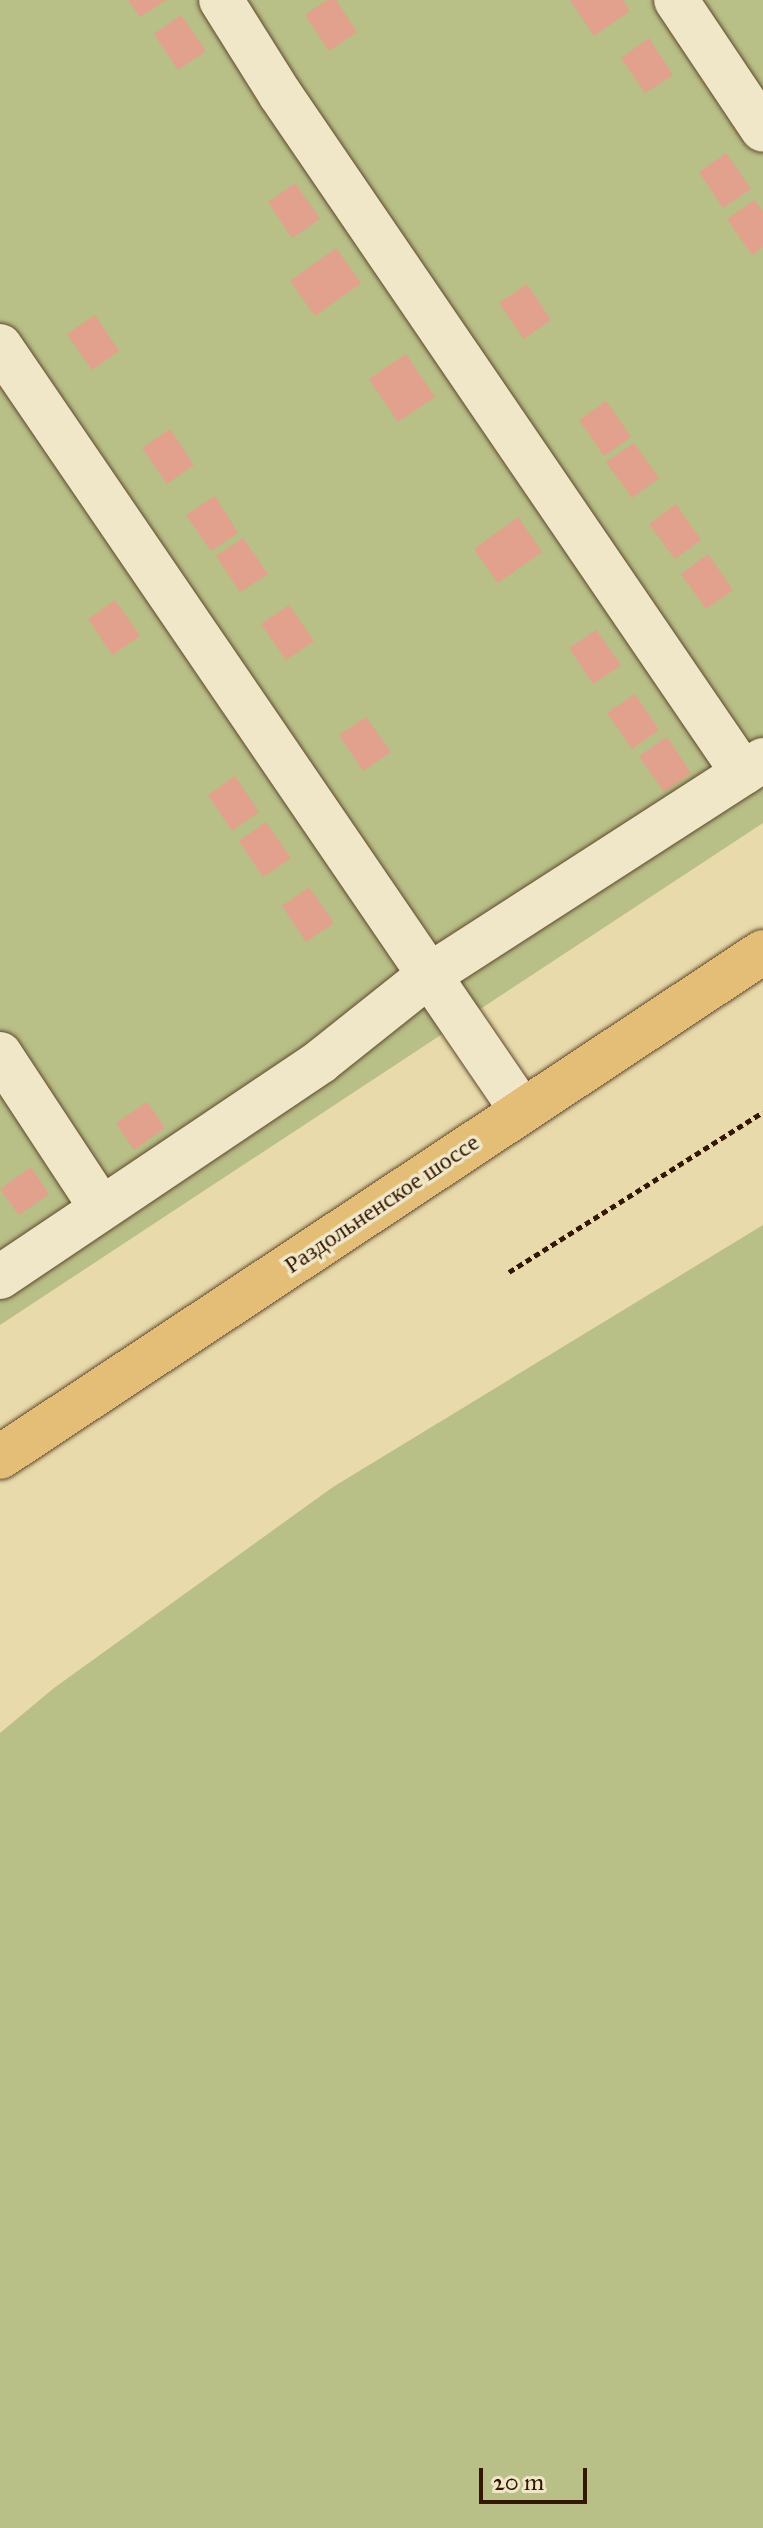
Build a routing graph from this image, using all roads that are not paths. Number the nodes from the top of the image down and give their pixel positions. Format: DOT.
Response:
graph roads {
  1 [pos="221,0"];
  2 [pos="676,0"];
  3 [pos="763,130"];
  4 [pos="0,346"];
  5 [pos="753,766"];
  6 [pos="763,952"];
  7 [pos="428,976"];
  8 [pos="0,1054"];
  9 [pos="522,1111"];
  10 [pos="101,1208"];
  11 [pos="0,1277"];
  12 [pos="0,1457"];
  1 -- 5 [label="lane"];
  2 -- 3 [label="lane"];
  4 -- 7 [label="lane"];
  5 -- 7 [label="lane"];
  6 -- 9 [label="main road, Раздольненское шоссе"];
  7 -- 9 [label="lane"];
  7 -- 10 [label="lane"];
  8 -- 10 [label="lane"];
  9 -- 12 [label="main road, Раздольненское шоссе"];
  10 -- 11 [label="lane"];
}
